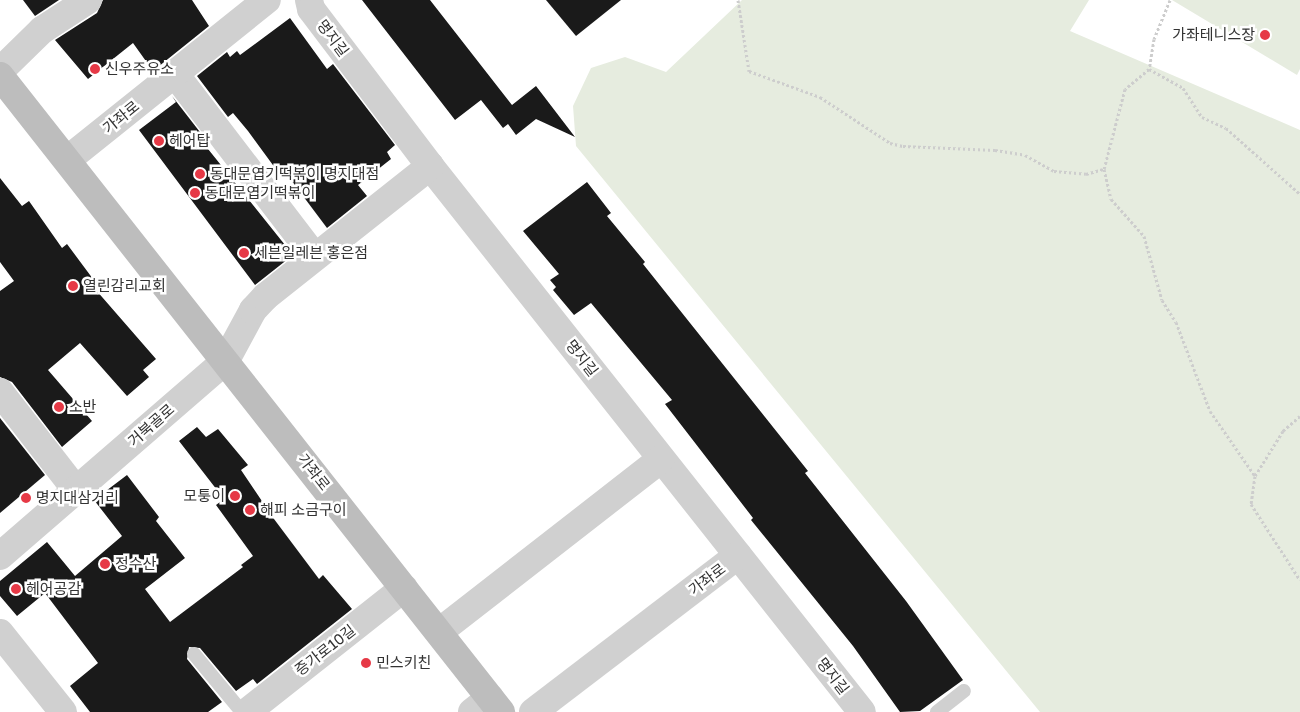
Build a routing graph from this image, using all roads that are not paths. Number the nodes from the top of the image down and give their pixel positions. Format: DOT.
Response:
graph roads {
  1 [pos="88,0"];
  2 [pos="267,0"];
  3 [pos="309,0"];
  4 [pos="0,72"];
  5 [pos="176,74"];
  6 [pos="0,76"];
  7 [pos="67,160"];
  8 [pos="430,166"];
  9 [pos="315,256"];
  10 [pos="226,360"];
  11 [pos="0,392"];
  12 [pos="662,459"];
  13 [pos="76,490"];
  14 [pos="738,555"];
  15 [pos="0,556"];
  16 [pos="404,588"];
  17 [pos="438,632"];
  18 [pos="0,633"];
  19 [pos="194,654"];
  20 [pos="964,691"];
  21 [pos="488,707"];
  22 [pos="63,712"];
  23 [pos="242,712"];
  24 [pos="247,712"];
  25 [pos="533,712"];
  26 [pos="862,712"];
  27 [pos="938,712"];
  1 -- 4 [label="street"];
  2 -- 5 [label="street, 가좌로"];
  3 -- 8 [label="street, 명지길"];
  5 -- 7 [label="street, 가좌로"];
  5 -- 9 [label="street"];
  6 -- 7 [label="main road, 가좌로"];
  7 -- 10 [label="main road, 가좌로"];
  8 -- 9 [label="street"];
  8 -- 12 [label="street, 명지길"];
  9 -- 10 [label="street"];
  10 -- 13 [label="street, 거북골로"];
  10 -- 16 [label="main road, 가좌로"];
  11 -- 13 [label="street"];
  12 -- 14 [label="street, 명지길"];
  12 -- 17 [label="street"];
  13 -- 15 [label="street, 거북골로"];
  14 -- 25 [label="street, 가좌로"];
  14 -- 26 [label="street, 명지길"];
  16 -- 17 [label="main road, 가좌로"];
  16 -- 24 [label="street, 증가로10길"];
  17 -- 21 [label="main road, 가좌로"];
  18 -- 22 [label="street"];
  19 -- 23 [label="lane"];
  20 -- 27 [label="lane"];
}
